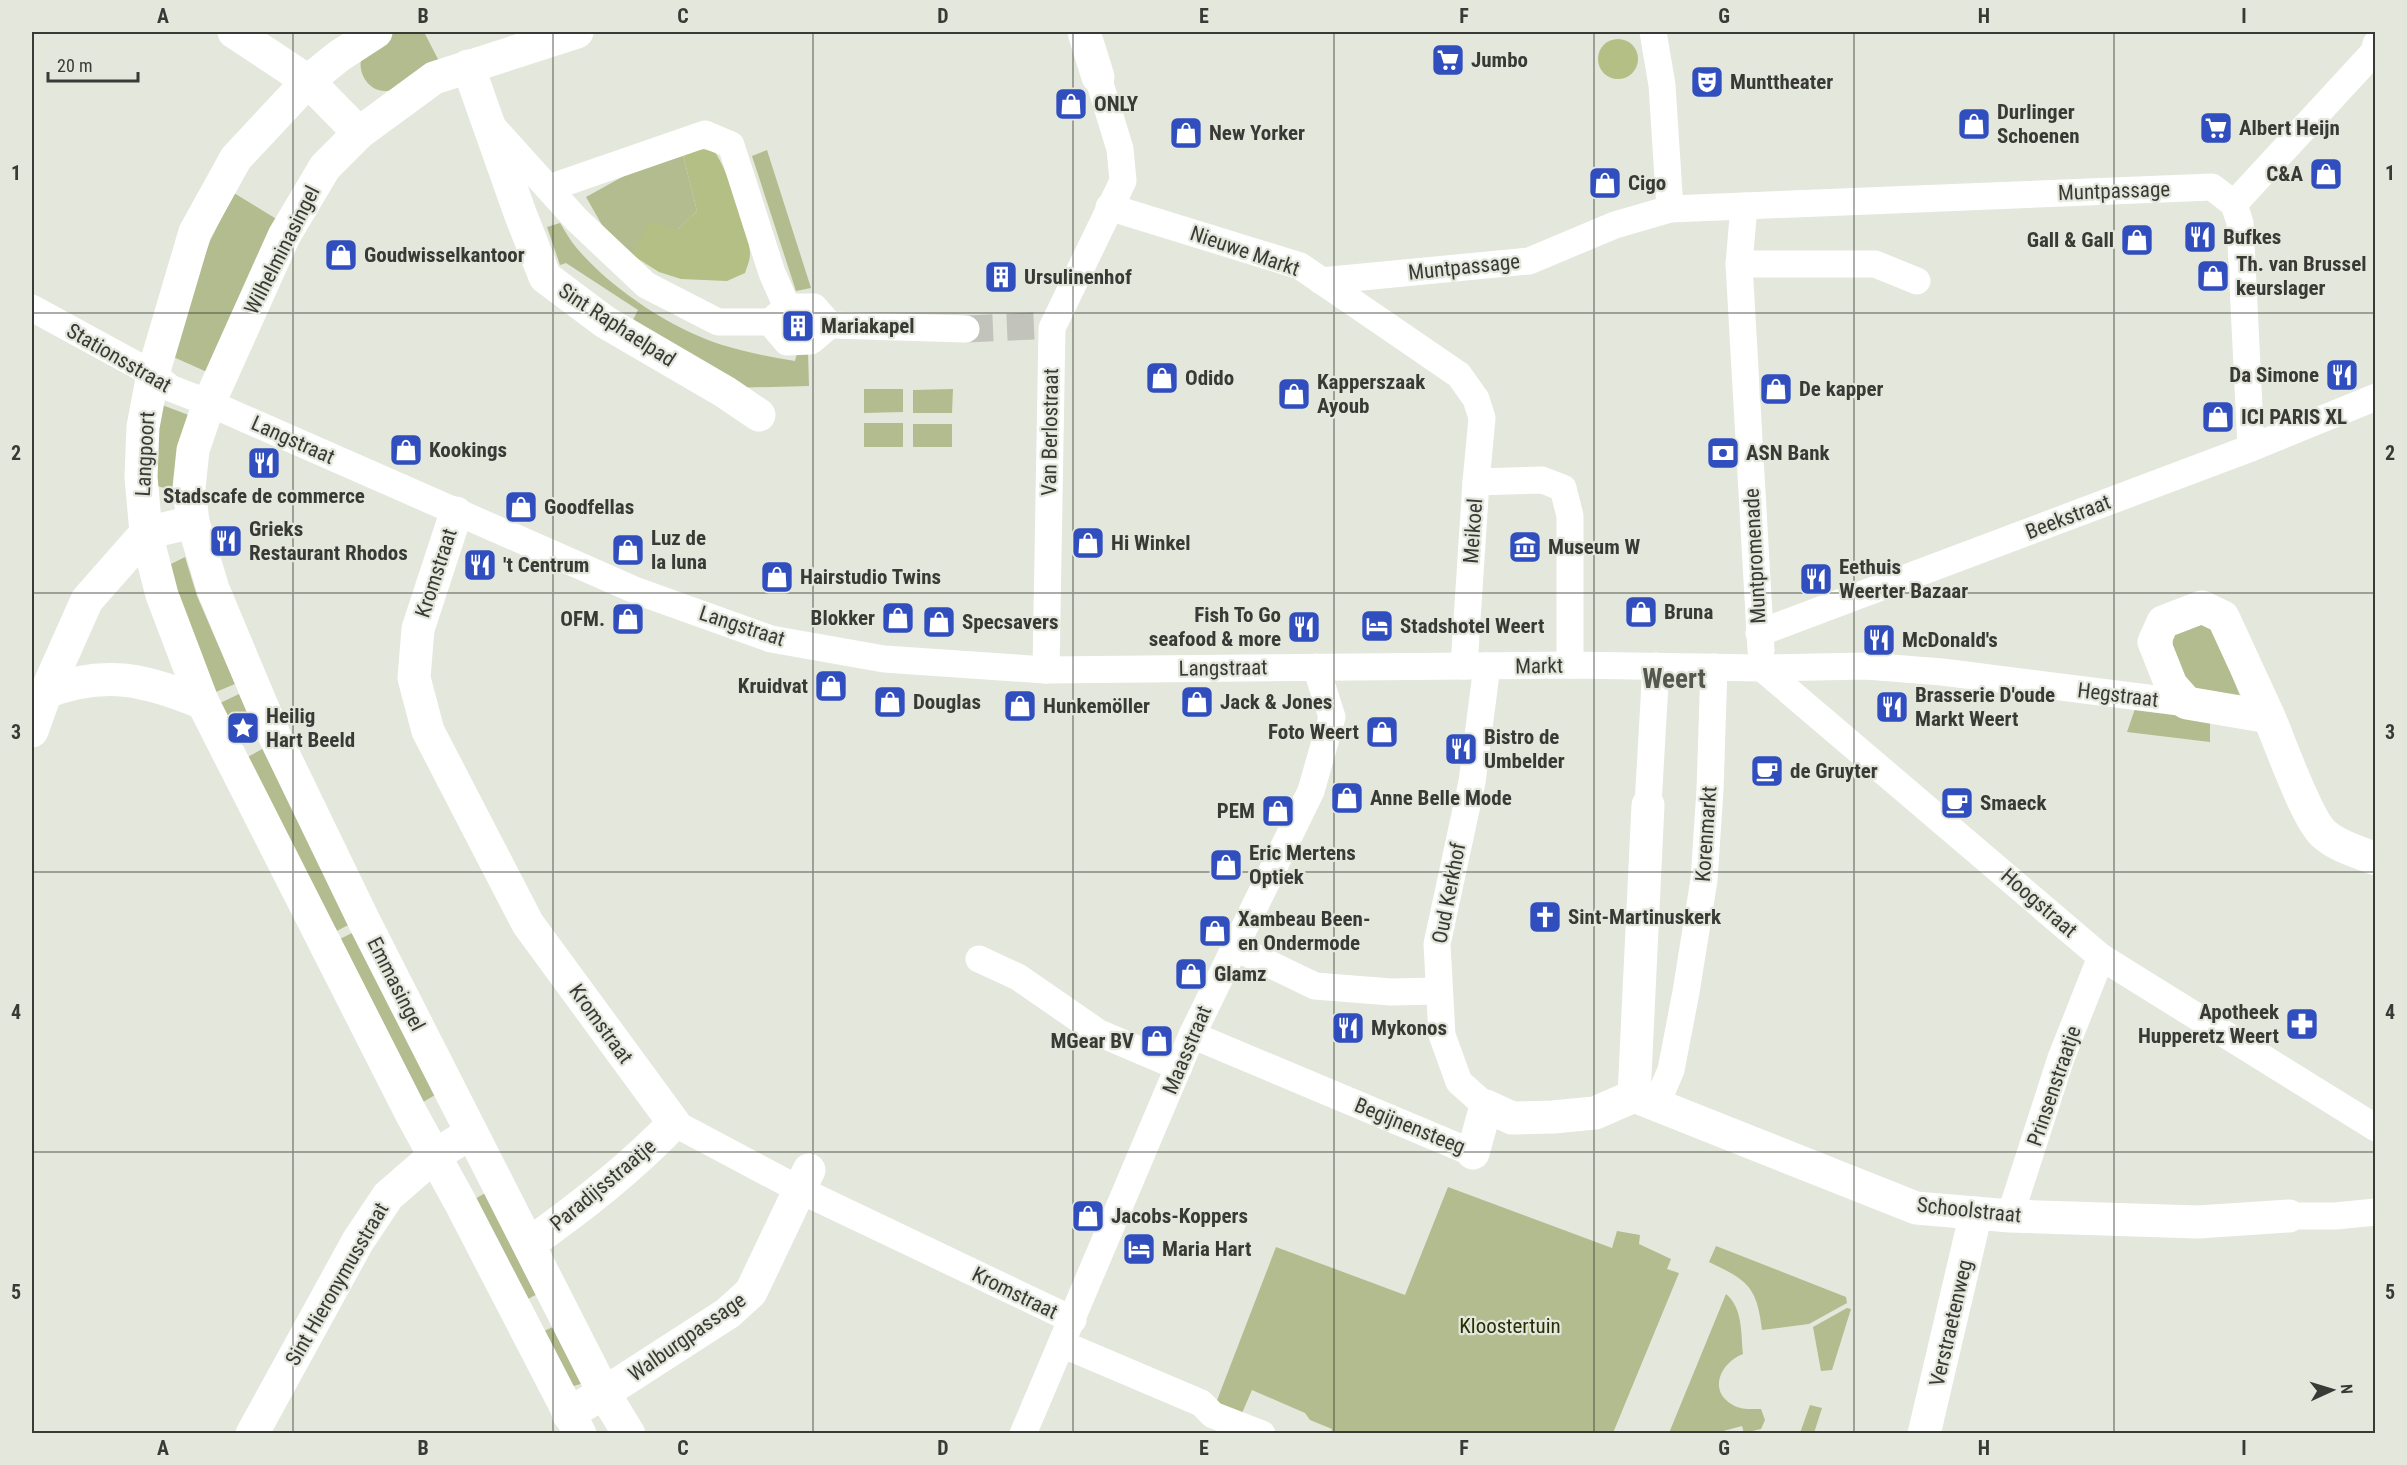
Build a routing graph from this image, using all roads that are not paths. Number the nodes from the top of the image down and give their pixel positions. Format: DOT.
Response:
graph roads {
  1 [pos="234,32"];
  2 [pos="376,32"];
  3 [pos="577,32"];
  4 [pos="1084,32"];
  5 [pos="1653,32"];
  6 [pos="2376,44"];
  7 [pos="468,66"];
  8 [pos="1098,77"];
  9 [pos="308,81"];
  10 [pos="487,121"];
  11 [pos="359,133"];
  12 [pos="549,188"];
  13 [pos="2234,204"];
  14 [pos="1109,207"];
  15 [pos="1670,209"];
  16 [pos="1743,215"];
  17 [pos="1739,264"];
  18 [pos="1321,281"];
  19 [pos="1917,281"];
  20 [pos="32,309"];
  21 [pos="779,314"];
  22 [pos="966,328"];
  23 [pos="153,374"];
  24 [pos="2376,397"];
  25 [pos="208,403"];
  26 [pos="759,415"];
  27 [pos="2251,448"];
  28 [pos="1476,482"];
  29 [pos="456,513"];
  30 [pos="193,522"];
  31 [pos="146,533"];
  32 [pos="1759,633"];
  33 [pos="1570,665"];
  34 [pos="1475,666"];
  35 [pos="1656,666"];
  36 [pos="1714,666"];
  37 [pos="1316,667"];
  38 [pos="1762,668"];
  39 [pos="1046,670"];
  40 [pos="46,692"];
  41 [pos="203,703"];
  42 [pos="2187,703"];
  43 [pos="2269,717"];
  44 [pos="32,731"];
  45 [pos="1648,805"];
  46 [pos="2376,859"];
  47 [pos="1234,947"];
  48 [pos="2101,957"];
  49 [pos="979,959"];
  50 [pos="1438,991"];
  51 [pos="1192,1035"];
  52 [pos="1179,1067"];
  53 [pos="1645,1100"];
  54 [pos="1486,1106"];
  55 [pos="675,1123"];
  56 [pos="2376,1128"];
  57 [pos="471,1132"];
  58 [pos="1473,1153"];
  59 [pos="434,1156"];
  60 [pos="805,1180"];
  61 [pos="2376,1212"];
  62 [pos="1977,1213"];
  63 [pos="2010,1216"];
  64 [pos="2289,1216"];
  65 [pos="529,1244"];
  66 [pos="1067,1332"];
  67 [pos="604,1393"];
  68 [pos="574,1424"];
  69 [pos="252,1434"];
  70 [pos="629,1434"];
  71 [pos="1023,1434"];
  72 [pos="1262,1434"];
  73 [pos="1924,1434"];
  1 -- 9 [label="street"];
  2 -- 9 [label="street"];
  3 -- 7 [label="street, Wilhelminasingel"];
  4 -- 8 [label="street"];
  5 -- 15 [label="street"];
  6 -- 13 [label="street"];
  7 -- 10 [label="street, Sint Raphaelpad"];
  7 -- 11 [label="street, Wilhelminasingel"];
  8 -- 14 [label="street"];
  9 -- 11 [label="street"];
  9 -- 23 [label="street"];
  10 -- 12 [label="street"];
  10 -- 26 [label="street, Sint Raphaelpad"];
  11 -- 25 [label="street, Wilhelminasingel"];
  12 -- 21 [label="street"];
  12 -- 21 [label="street"];
  13 -- 16 [label="street, Muntpassage"];
  13 -- 27 [label="street"];
  14 -- 18 [label="street, Nieuwe Markt"];
  14 -- 39 [label="street, Van Berlostraat"];
  15 -- 16 [label="street, Muntpassage"];
  15 -- 18 [label="street, Muntpassage"];
  16 -- 17 [label="street, Muntpromenade"];
  17 -- 19 [label="street"];
  17 -- 32 [label="street, Muntpromenade"];
  18 -- 28 [label="street, Nieuwe Markt"];
  20 -- 23 [label="street, Stationsstraat"];
  21 -- 22 [label="street"];
  23 -- 25 [label="street, Stationsstraat"];
  23 -- 31 [label="street, Langpoort"];
  24 -- 27 [label="street, Beekstraat"];
  25 -- 29 [label="street, Langstraat"];
  25 -- 30 [label="street"];
  27 -- 32 [label="street, Beekstraat"];
  28 -- 33 [label="street, Meikoel"];
  28 -- 34 [label="street, Meikoel"];
  29 -- 39 [label="street, Langstraat"];
  29 -- 55 [label="street, Kromstraat"];
  30 -- 31 [label="street"];
  30 -- 57 [label="street, Emmasingel"];
  31 -- 40 [label="street"];
  31 -- 41 [label="street, Emmasingel"];
  32 -- 38 [label="street, Muntpromenade"];
  33 -- 34 [label="street, Markt"];
  33 -- 35 [label="street, Markt"];
  34 -- 37 [label="street, Markt"];
  34 -- 50 [label="street, Oud Kerkhof"];
  35 -- 36 [label="street, Markt"];
  35 -- 45 [label="street"];
  36 -- 38 [label="street, Markt"];
  36 -- 53 [label="street, Korenmarkt"];
  37 -- 39 [label="street, Langstraat"];
  37 -- 47 [label="street, Maasstraat"];
  38 -- 42 [label="street, Hegstraat"];
  38 -- 48 [label="street, Hoogstraat"];
  40 -- 41 [label="street"];
  40 -- 44 [label="street"];
  41 -- 59 [label="street, Emmasingel"];
  42 -- 43 [label="street, Hegstraat"];
  42 -- 43 [label="street, Hegstraat"];
  43 -- 46 [label="street, Hegstraat"];
  45 -- 53 [label="street"];
  47 -- 50 [label="street"];
  47 -- 51 [label="street, Maasstraat"];
  48 -- 56 [label="street, Hoogstraat"];
  48 -- 63 [label="street, Prinsenstraatje"];
  49 -- 52 [label="street"];
  50 -- 54 [label="street, Oud Kerkhof"];
  51 -- 52 [label="street, Maasstraat"];
  51 -- 58 [label="street, Begijnensteeg"];
  52 -- 66 [label="street, Maasstraat"];
  53 -- 54 [label="street"];
  53 -- 62 [label="street, Schoolstraat"];
  54 -- 58 [label="street, Begijnensteeg"];
  55 -- 60 [label="street, Kromstraat"];
  55 -- 65 [label="street, Paradijsstraatje"];
  57 -- 59 [label="street, Sint Hieronymusstraat"];
  57 -- 65 [label="street, Emmasingel"];
  59 -- 68 [label="street, Emmasingel"];
  59 -- 69 [label="street, Sint Hieronymusstraat"];
  60 -- 66 [label="street, Kromstraat"];
  60 -- 67 [label="street, Walburgpassage"];
  61 -- 64 [label="street"];
  62 -- 63 [label="street, Schoolstraat"];
  62 -- 73 [label="street, Verstraetenweg"];
  63 -- 64 [label="street, Schoolstraat"];
  65 -- 67 [label="street, Emmasingel"];
  66 -- 71 [label="street, Maasstraat"];
  66 -- 72 [label="street, Kromstraat"];
  67 -- 68 [label="street, Walburgpassage"];
  67 -- 70 [label="street, Emmasingel"];
}
